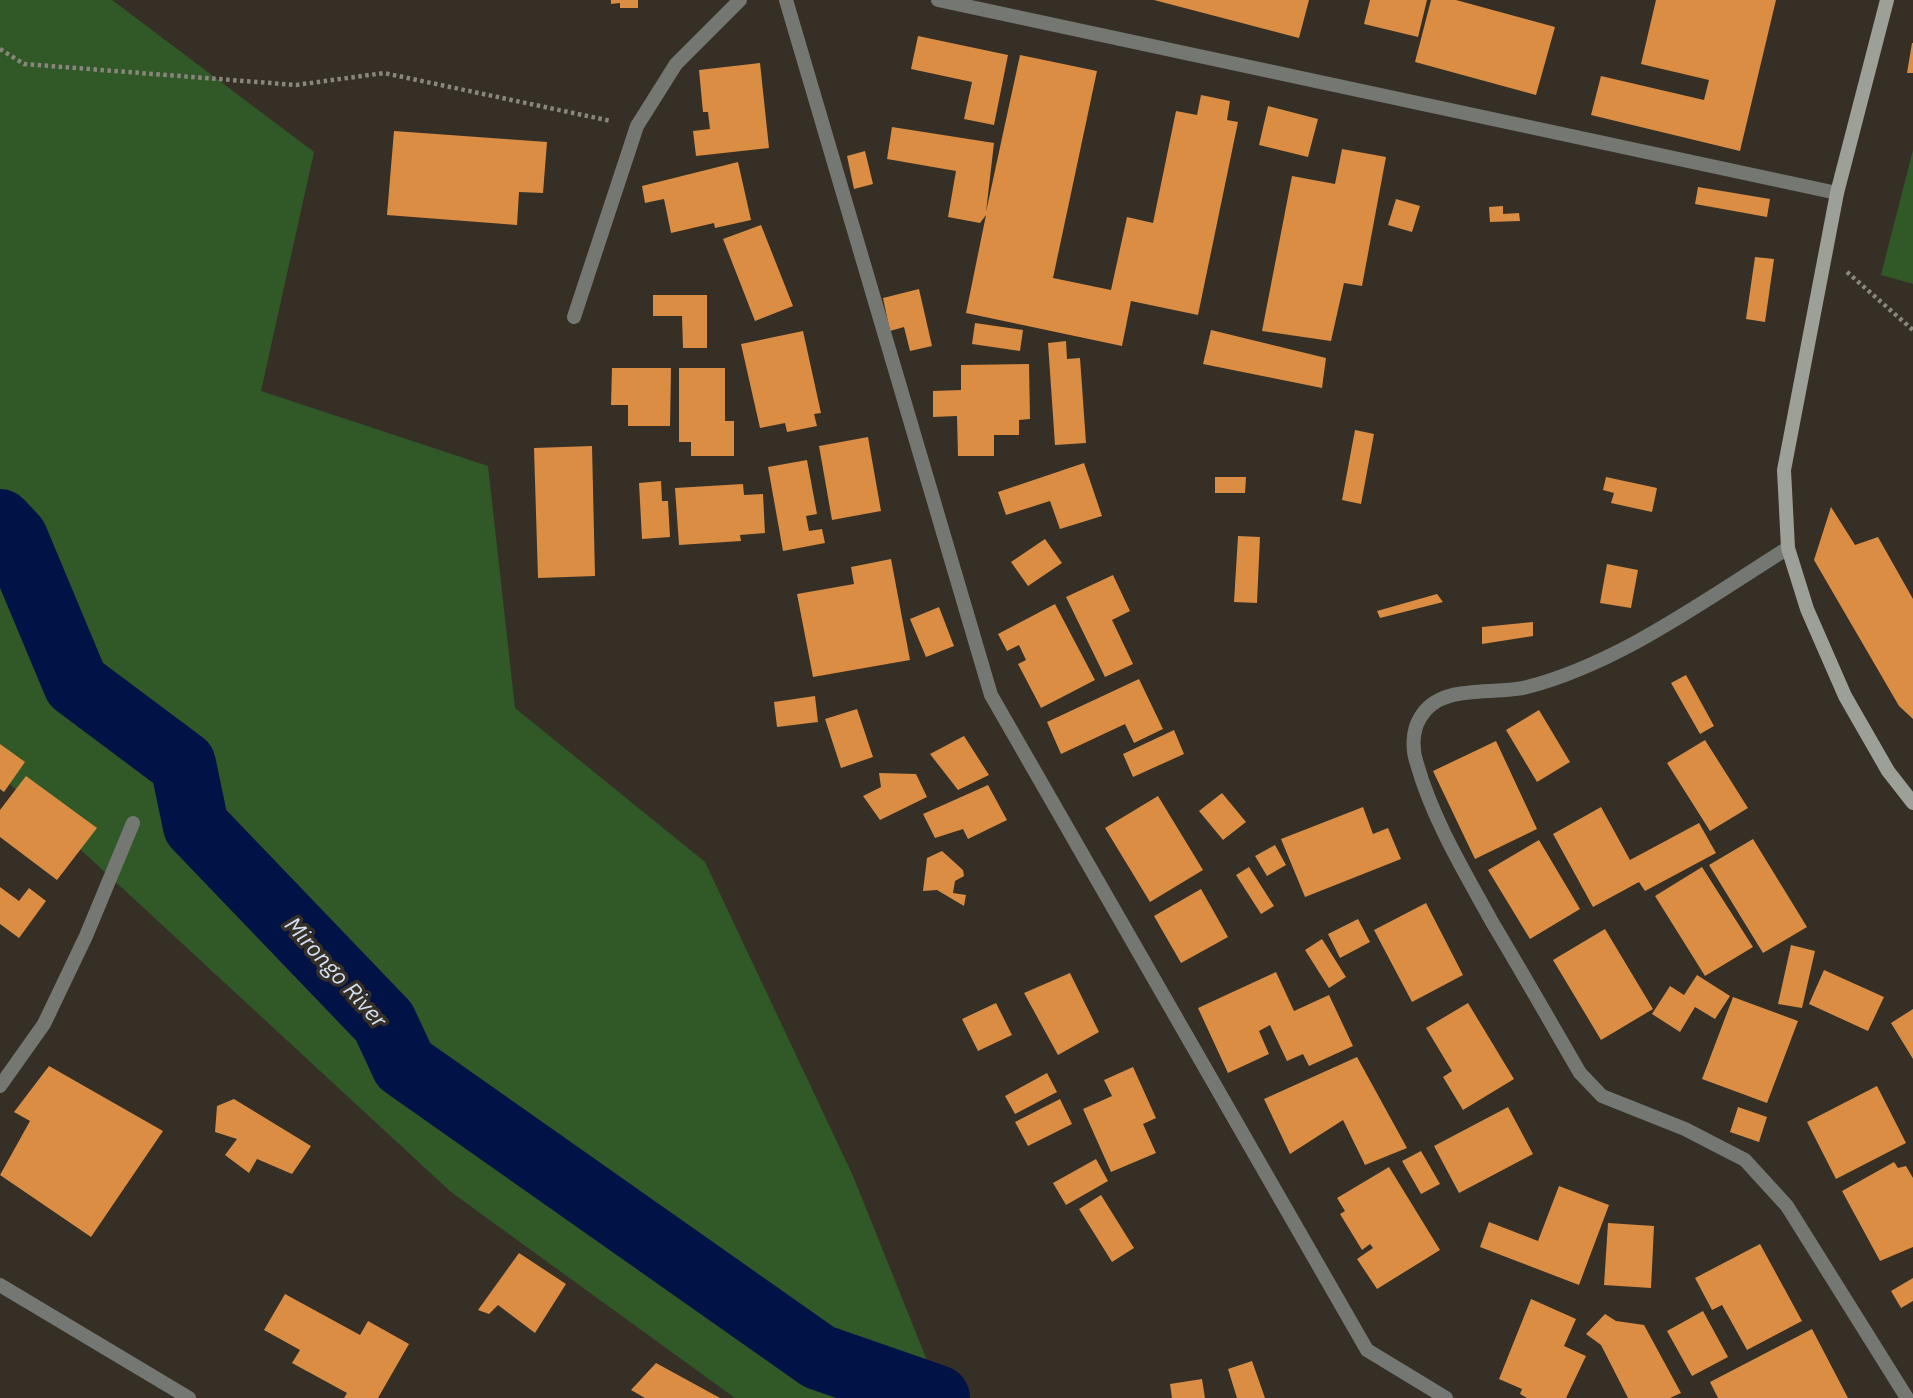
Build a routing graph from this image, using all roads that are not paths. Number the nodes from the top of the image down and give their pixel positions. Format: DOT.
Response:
graph roads {
  1 [pos="740,0"];
  2 [pos="786,0"];
  3 [pos="938,0"];
  4 [pos="1887,0"];
  5 [pos="1837,194"];
  6 [pos="574,317"];
  7 [pos="1788,548"];
  8 [pos="1913,803"];
  9 [pos="133,823"];
  10 [pos="0,1086"];
  11 [pos="0,1285"];
  12 [pos="189,1398"];
  13 [pos="1446,1398"];
  14 [pos="1907,1398"];
  1 -- 6 [label="street"];
  2 -- 13 [label="street"];
  3 -- 5 [label="street"];
  4 -- 5 [label="main road"];
  5 -- 7 [label="main road"];
  7 -- 8 [label="main road"];
  7 -- 14 [label="street"];
  9 -- 10 [label="street"];
  11 -- 12 [label="street"];
}
